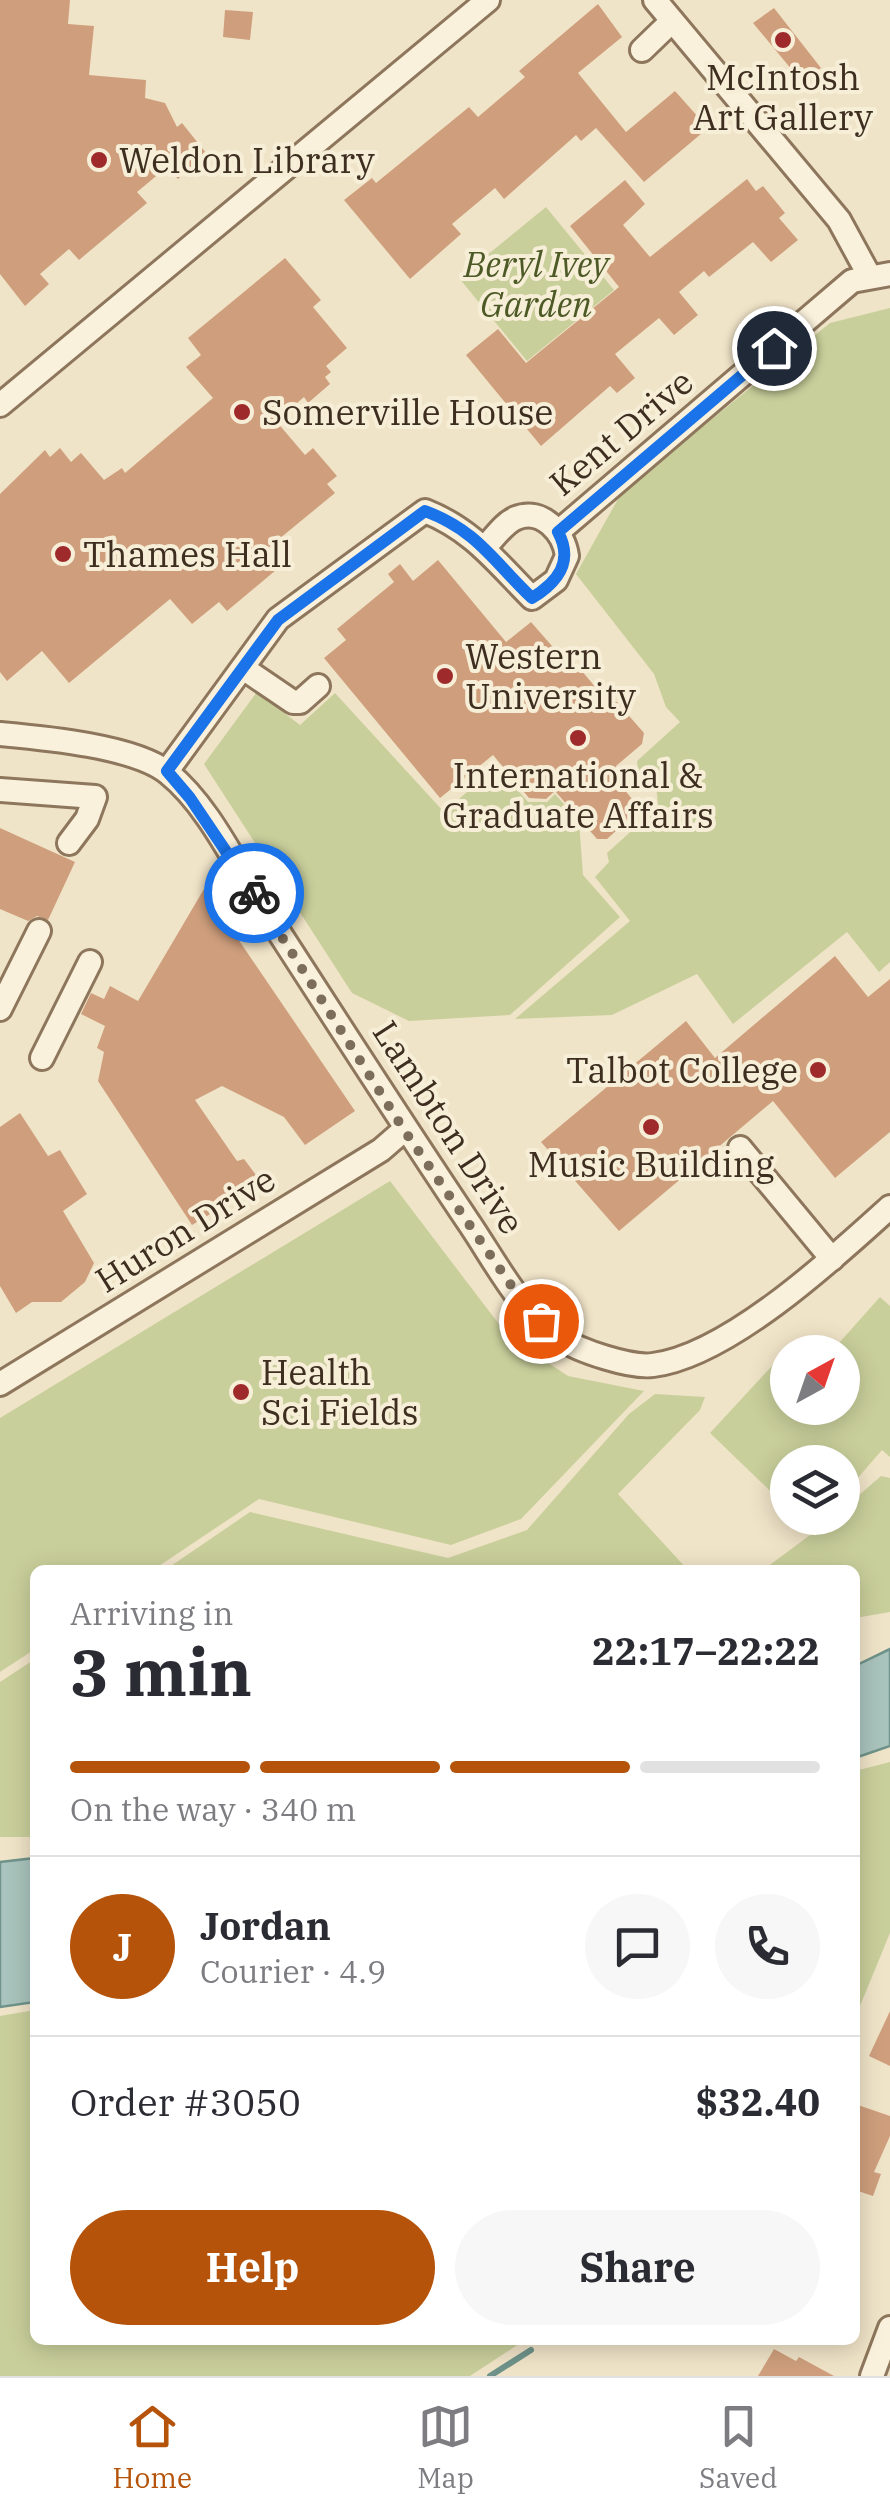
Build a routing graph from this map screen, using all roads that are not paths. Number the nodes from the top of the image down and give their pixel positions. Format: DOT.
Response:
graph roads {
  1 [pos="488,0"];
  2 [pos="655,0"];
  3 [pos="672,21"];
  4 [pos="642,50"];
  5 [pos="880,276"];
  6 [pos="0,405"];
  7 [pos="558,532"];
  8 [pos="486,546"];
  9 [pos="243,668"];
  10 [pos="318,686"];
  11 [pos="0,734"];
  12 [pos="167,771"];
  13 [pos="0,790"];
  14 [pos="69,843"];
  15 [pos="38,931"];
  16 [pos="90,962"];
  17 [pos="0,1010"];
  18 [pos="42,1058"];
  19 [pos="404,1130"];
  20 [pos="740,1148"];
  21 [pos="890,1206"];
  22 [pos="832,1260"];
  23 [pos="0,1384"];
  24 [pos="890,2328"];
  25 [pos="872,2376"];
  1 -- 6 [label="street"];
  2 -- 3 [label="street, Kent Drive"];
  3 -- 4 [label="street"];
  3 -- 5 [label="street, Kent Drive"];
  5 -- 7 [label="street, Kent Drive"];
  7 -- 8 [label="street, Kent Drive"];
  7 -- 8 [label="street, Kent Drive"];
  8 -- 9 [label="street, Kent Drive"];
  9 -- 10 [label="street"];
  9 -- 12 [label="street, Kent Drive"];
  11 -- 12 [label="street"];
  12 -- 19 [label="street, Lambton Drive"];
  13 -- 14 [label="street"];
  15 -- 17 [label="street"];
  16 -- 18 [label="street"];
  19 -- 22 [label="street, Lambton Drive"];
  19 -- 23 [label="street, Huron Drive"];
  20 -- 22 [label="street"];
  21 -- 22 [label="street, Lambton Drive"];
  24 -- 25 [label="street"];
}
